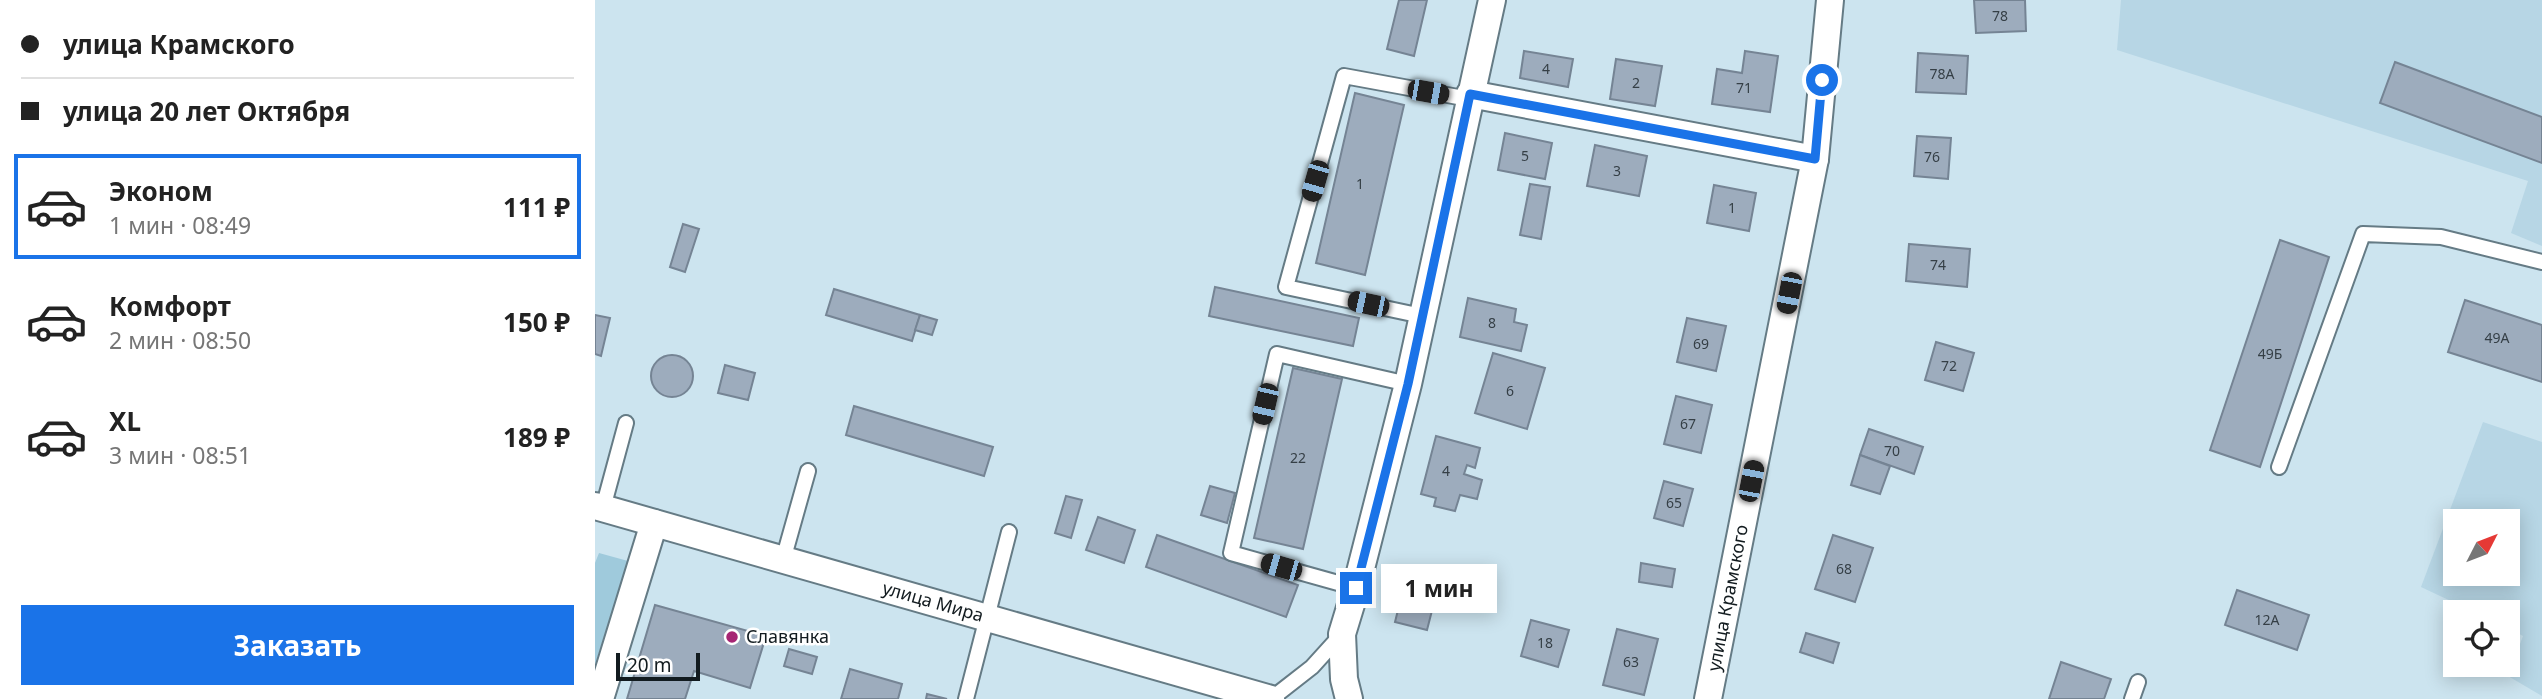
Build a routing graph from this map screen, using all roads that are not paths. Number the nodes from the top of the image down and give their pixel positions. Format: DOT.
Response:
graph roads {
  1 [pos="1492,0"];
  2 [pos="1830,0"];
  3 [pos="1470,97"];
  4 [pos="1815,159"];
  5 [pos="2542,262"];
  6 [pos="1422,316"];
  7 [pos="1408,384"];
  8 [pos="626,423"];
  9 [pos="2279,467"];
  10 [pos="808,471"];
  11 [pos="599,507"];
  12 [pos="655,523"];
  13 [pos="1009,532"];
  14 [pos="783,560"];
  15 [pos="1356,588"];
  16 [pos="987,618"];
  17 [pos="1342,634"];
  18 [pos="2138,682"];
  19 [pos="600,699"];
  20 [pos="966,699"];
  21 [pos="1271,699"];
  22 [pos="1349,699"];
  23 [pos="1708,699"];
  24 [pos="2132,699"];
  1 -- 3 [label="street"];
  2 -- 4 [label="street, улица Крамского"];
  3 -- 4 [label="street"];
  3 -- 6 [label="street"];
  3 -- 6 [label="lane"];
  4 -- 23 [label="street, улица Крамского"];
  5 -- 9 [label="lane"];
  6 -- 7 [label="street"];
  7 -- 15 [label="street"];
  7 -- 15 [label="lane"];
  8 -- 11 [label="lane"];
  10 -- 14 [label="lane"];
  11 -- 12 [label="street, улица Мира"];
  12 -- 14 [label="street, улица Мира"];
  12 -- 19 [label="street"];
  13 -- 16 [label="lane"];
  14 -- 16 [label="street, улица Мира"];
  15 -- 17 [label="street"];
  16 -- 20 [label="lane"];
  16 -- 21 [label="street, улица Мира"];
  17 -- 21 [label="lane"];
  17 -- 22 [label="street"];
  18 -- 24 [label="lane"];
}
